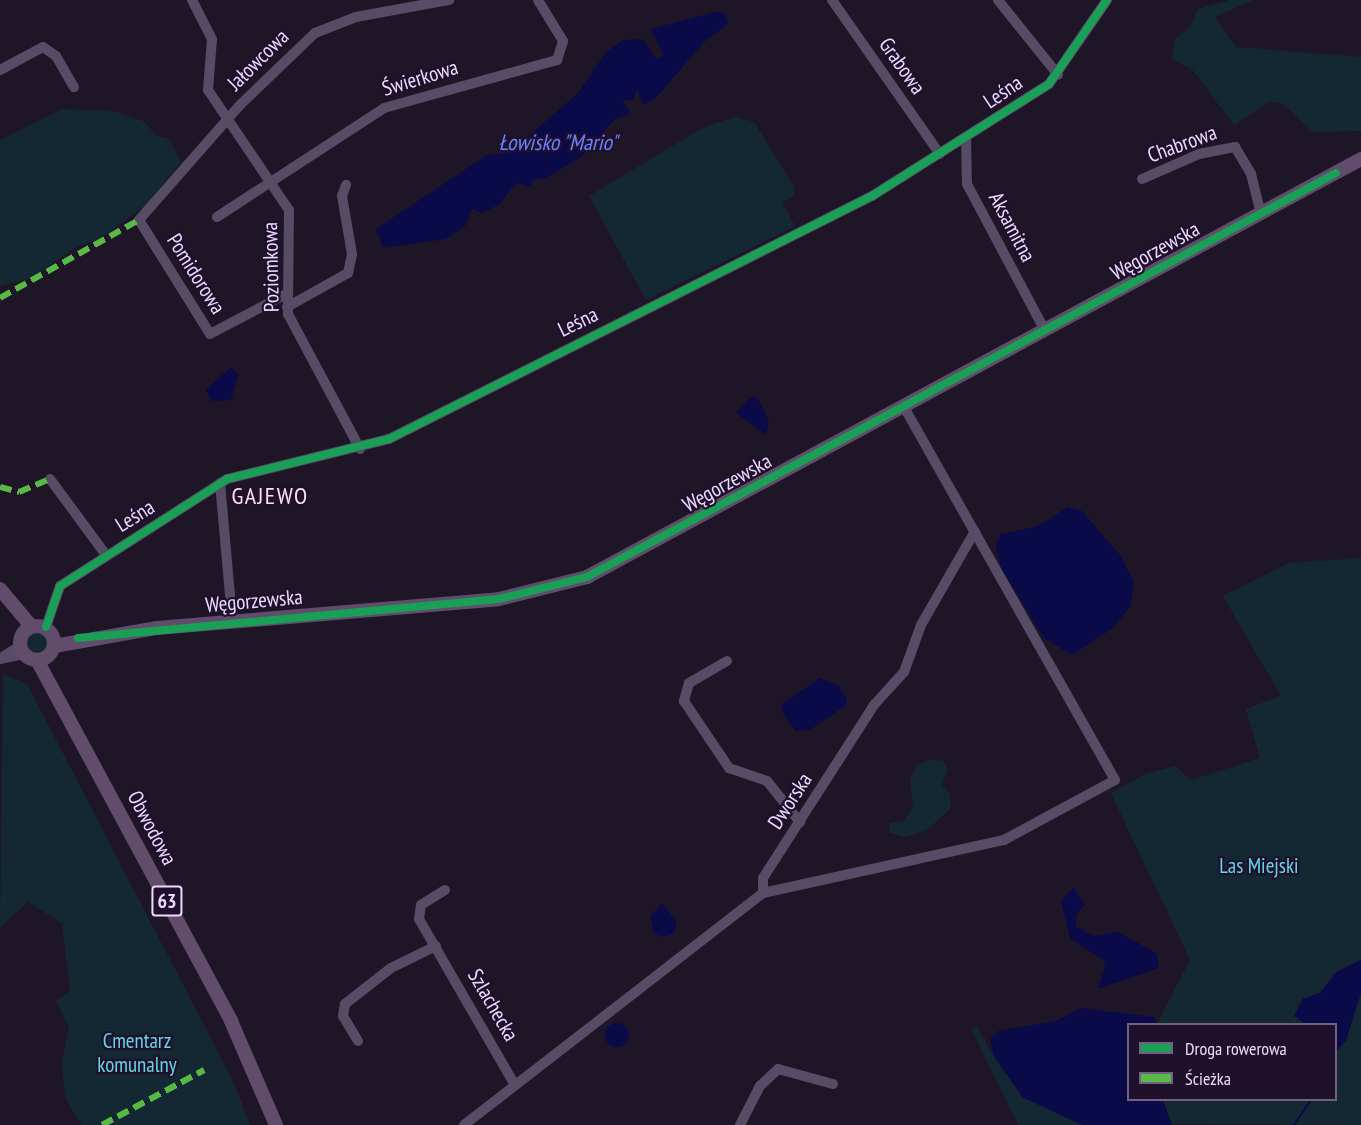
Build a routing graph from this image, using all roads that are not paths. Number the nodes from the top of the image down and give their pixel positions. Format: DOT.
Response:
graph roads {
  1 [pos="192,0"];
  2 [pos="449,0"];
  3 [pos="538,0"];
  4 [pos="832,0"];
  5 [pos="998,0"];
  6 [pos="1107,0"];
  7 [pos="0,70"];
  8 [pos="1058,75"];
  9 [pos="74,87"];
  10 [pos="229,122"];
  11 [pos="966,138"];
  12 [pos="940,154"];
  13 [pos="1361,159"];
  14 [pos="1142,179"];
  15 [pos="273,180"];
  16 [pos="346,185"];
  17 [pos="1261,214"];
  18 [pos="217,217"];
  19 [pos="139,220"];
  20 [pos="288,293"];
  21 [pos="287,307"];
  22 [pos="1045,331"];
  23 [pos="904,407"];
  24 [pos="360,449"];
  25 [pos="50,479"];
  26 [pos="220,483"];
  27 [pos="975,531"];
  28 [pos="106,555"];
  29 [pos="0,589"];
  30 [pos="230,596"];
  31 [pos="42,640"];
  32 [pos="22,650"];
  33 [pos="1,658"];
  34 [pos="728,661"];
  35 [pos="800,822"];
  36 [pos="445,890"];
  37 [pos="763,893"];
  38 [pos="436,946"];
  39 [pos="358,1041"];
  40 [pos="833,1083"];
  41 [pos="515,1084"];
  42 [pos="276,1125"];
  43 [pos="464,1125"];
  44 [pos="740,1125"];
  1 -- 10 [label="street, Poziomkowa"];
  2 -- 10 [label="street, Jałowcowa"];
  3 -- 15 [label="street, Świerkowa"];
  4 -- 12 [label="street, Grabowa"];
  5 -- 8 [label="street"];
  6 -- 8 [label="street, Leśna"];
  7 -- 9 [label="street"];
  8 -- 11 [label="street, Leśna"];
  10 -- 15 [label="street, Poziomkowa"];
  10 -- 19 [label="street, Jałowcowa"];
  11 -- 12 [label="street, Leśna"];
  11 -- 22 [label="street, Aksamitna"];
  12 -- 24 [label="street, Leśna"];
  13 -- 17 [label="main road, Węgorzewska"];
  14 -- 17 [label="street, Chabrowa"];
  15 -- 18 [label="street, Świerkowa"];
  15 -- 20 [label="street, Poziomkowa"];
  16 -- 21 [label="street"];
  17 -- 22 [label="main road, Węgorzewska"];
  19 -- 20 [label="street, Pomidorowa"];
  20 -- 21 [label="street, Poziomkowa"];
  21 -- 24 [label="street, Poziomkowa"];
  22 -- 23 [label="main road, Węgorzewska"];
  23 -- 27 [label="street"];
  23 -- 31 [label="main road, Węgorzewska"];
  24 -- 26 [label="street, Leśna"];
  25 -- 28 [label="street"];
  26 -- 28 [label="street, Leśna"];
  26 -- 30 [label="street"];
  27 -- 35 [label="street, Dworska"];
  27 -- 37 [label="street"];
  28 -- 31 [label="street, Leśna"];
  29 -- 31 [label="main road, Obwodowa"];
  31 -- 32 [label="main road"];
  31 -- 32 [label="main road"];
  31 -- 42 [label="main road, Obwodowa / 63"];
  32 -- 33 [label="street"];
  34 -- 35 [label="street"];
  35 -- 37 [label="street, Dworska"];
  36 -- 38 [label="street, Szlachecka"];
  37 -- 41 [label="street"];
  38 -- 39 [label="street"];
  38 -- 41 [label="street, Szlachecka"];
  40 -- 44 [label="street"];
  41 -- 43 [label="street"];
}
